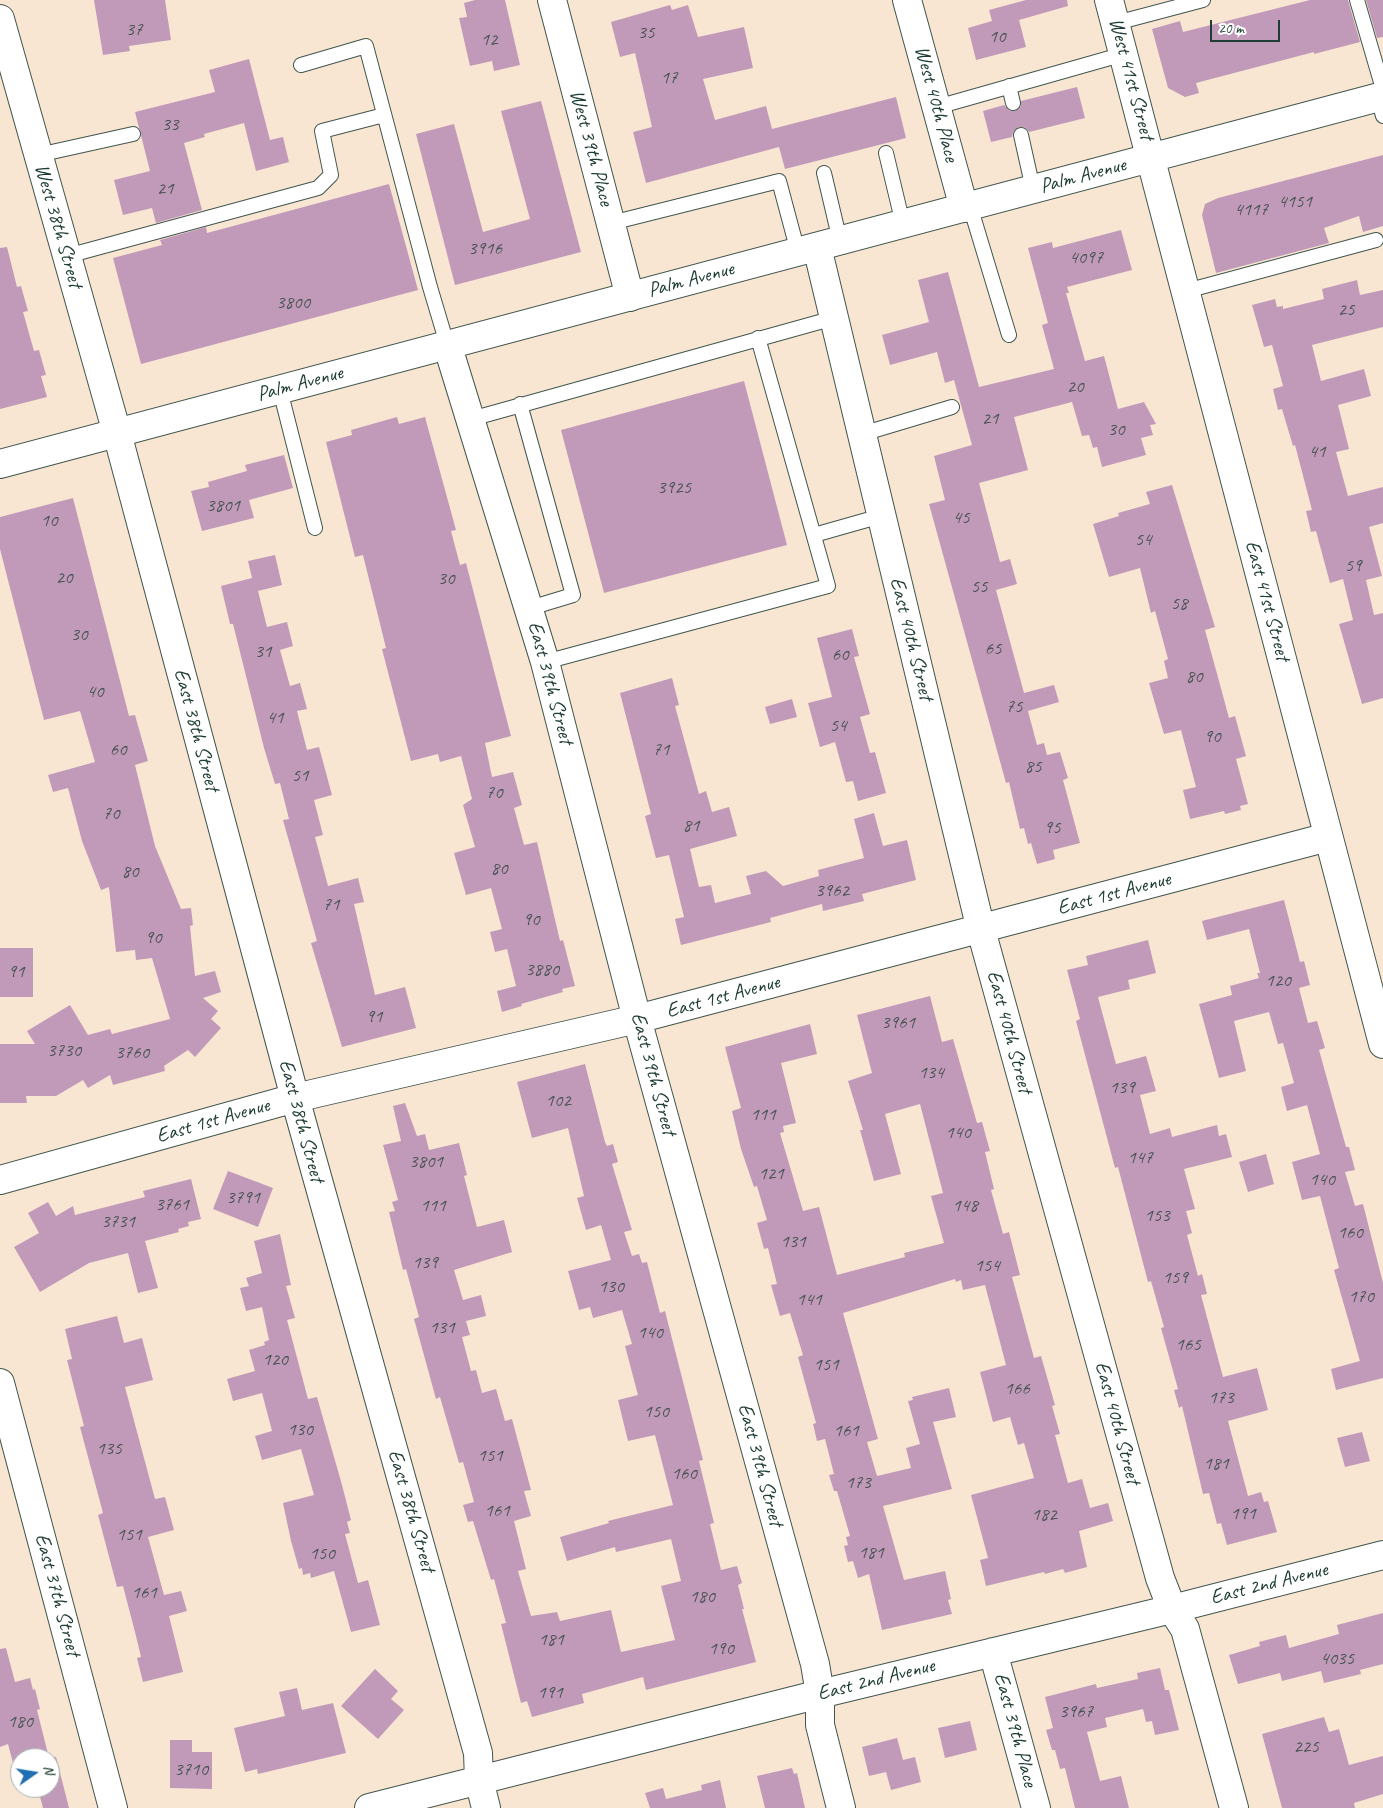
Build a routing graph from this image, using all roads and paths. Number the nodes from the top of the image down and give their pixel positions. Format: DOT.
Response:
graph roads {
  1 [pos="552,0"];
  2 [pos="907,0"];
  3 [pos="1203,0"];
  4 [pos="1357,0"];
  5 [pos="1112,12"];
  6 [pos="0,19"];
  7 [pos="1124,54"];
  8 [pos="301,65"];
  9 [pos="1009,86"];
  10 [pos="1382,100"];
  11 [pos="1013,103"];
  12 [pos="937,106"];
  13 [pos="384,115"];
  14 [pos="133,134"];
  15 [pos="1021,135"];
  16 [pos="886,153"];
  17 [pos="38,156"];
  18 [pos="1152,158"];
  19 [pos="824,173"];
  20 [pos="1033,189"];
  21 [pos="967,207"];
  22 [pos="611,223"];
  23 [pos="903,224"];
  24 [pos="1376,240"];
  25 [pos="818,246"];
  26 [pos="67,256"];
  27 [pos="1186,291"];
  28 [pos="630,297"];
  29 [pos="834,318"];
  30 [pos="1009,335"];
  31 [pos="758,338"];
  32 [pos="447,344"];
  33 [pos="280,390"];
  34 [pos="520,404"];
  35 [pos="952,407"];
  36 [pos="471,419"];
  37 [pos="117,433"];
  38 [pos="862,434"];
  39 [pos="0,464"];
  40 [pos="882,516"];
  41 [pos="315,528"];
  42 [pos="814,535"];
  43 [pos="530,608"];
  44 [pos="545,662"];
  45 [pos="1328,837"];
  46 [pos="981,930"];
  47 [pos="637,1019"];
  48 [pos="1383,1044"];
  49 [pos="295,1098"];
  50 [pos="0,1180"];
  51 [pos="0,1383"];
  52 [pos="1383,1555"];
  53 [pos="1172,1609"];
  54 [pos="993,1652"];
  55 [pos="820,1694"];
  56 [pos="479,1780"];
  57 [pos="113,1808"];
  58 [pos="369,1808"];
  59 [pos="486,1808"];
  60 [pos="842,1808"];
  61 [pos="1036,1808"];
  62 [pos="1234,1808"];
  1 -- 22 [label="street, West 39th Place"];
  2 -- 12 [label="street, West 40th Place"];
  3 -- 5 [label="lane"];
  4 -- 10 [label="lane"];
  5 -- 7 [label="street, West 41st Street"];
  6 -- 17 [label="street, West 38th Street"];
  7 -- 9 [label="lane"];
  7 -- 18 [label="street, West 41st Street"];
  8 -- 13 [label="lane"];
  9 -- 11 [label="lane"];
  9 -- 12 [label="lane"];
  10 -- 18 [label="street, Palm Avenue"];
  12 -- 21 [label="street, West 40th Place"];
  13 -- 26 [label="lane"];
  13 -- 32 [label="lane"];
  14 -- 17 [label="lane"];
  15 -- 20 [label="lane"];
  16 -- 23 [label="lane"];
  17 -- 26 [label="street, West 38th Street"];
  18 -- 20 [label="street, Palm Avenue"];
  18 -- 27 [label="street, East 41st Street"];
  19 -- 25 [label="lane"];
  20 -- 21 [label="street, Palm Avenue"];
  21 -- 23 [label="street, Palm Avenue"];
  21 -- 30 [label="lane"];
  22 -- 25 [label="lane"];
  22 -- 28 [label="street, West 39th Place"];
  23 -- 25 [label="street, Palm Avenue"];
  24 -- 27 [label="lane"];
  25 -- 28 [label="street, Palm Avenue"];
  25 -- 29 [label="street, East 40th Street"];
  26 -- 37 [label="street, West 38th Street"];
  27 -- 45 [label="street, East 41st Street"];
  28 -- 32 [label="street, Palm Avenue"];
  29 -- 31 [label="lane"];
  29 -- 38 [label="street, East 40th Street"];
  31 -- 34 [label="lane"];
  31 -- 42 [label="lane"];
  32 -- 33 [label="street, Palm Avenue"];
  32 -- 36 [label="street, East 39th Street"];
  33 -- 37 [label="street, Palm Avenue"];
  33 -- 41 [label="lane"];
  34 -- 36 [label="lane"];
  34 -- 43 [label="lane"];
  35 -- 38 [label="lane"];
  36 -- 43 [label="street, East 39th Street"];
  37 -- 39 [label="street, Palm Avenue"];
  37 -- 49 [label="street, East 38th Street"];
  38 -- 40 [label="street, East 40th Street"];
  40 -- 42 [label="lane"];
  40 -- 46 [label="street, East 40th Street"];
  42 -- 44 [label="lane"];
  43 -- 44 [label="street, East 39th Street"];
  44 -- 47 [label="street, East 39th Street"];
  45 -- 46 [label="street, East 1st Avenue"];
  45 -- 48 [label="street, East 41st Street"];
  46 -- 47 [label="street, East 1st Avenue"];
  46 -- 53 [label="street, East 40th Street"];
  47 -- 49 [label="street, East 1st Avenue"];
  47 -- 55 [label="street, East 39th Street"];
  49 -- 50 [label="street, East 1st Avenue"];
  49 -- 56 [label="street, East 38th Street"];
  51 -- 57 [label="street, East 37th Street"];
  52 -- 53 [label="street, East 2nd Avenue"];
  53 -- 54 [label="street, East 2nd Avenue"];
  53 -- 62 [label="street, East 40th Street"];
  54 -- 55 [label="street, East 2nd Avenue"];
  54 -- 61 [label="street, East 39th Place"];
  55 -- 56 [label="street, East 2nd Avenue"];
  55 -- 60 [label="street, East 39th Street"];
  56 -- 58 [label="street, East 2nd Avenue"];
  56 -- 59 [label="street, East 38th Street"];
}
